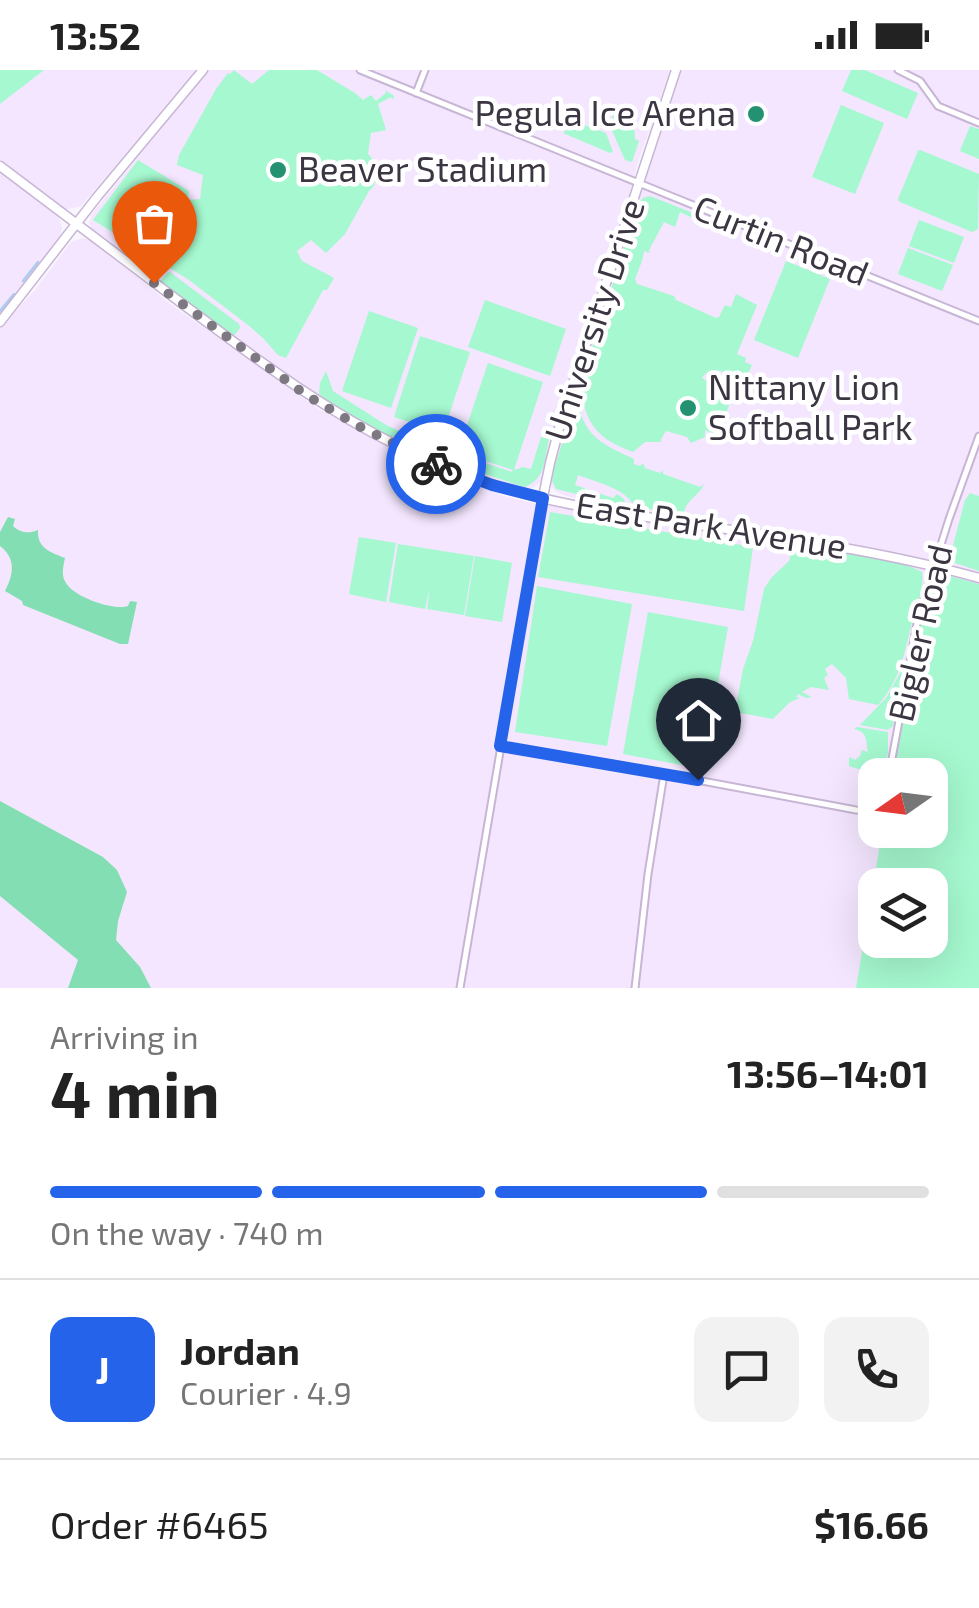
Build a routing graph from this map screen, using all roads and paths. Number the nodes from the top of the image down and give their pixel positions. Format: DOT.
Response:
graph roads {
  1 [pos="203,70"];
  2 [pos="360,70"];
  3 [pos="425,70"];
  4 [pos="676,70"];
  5 [pos="898,70"];
  6 [pos="416,93"];
  7 [pos="979,122"];
  8 [pos="0,166"];
  9 [pos="638,183"];
  10 [pos="76,224"];
  11 [pos="979,321"];
  12 [pos="0,322"];
  13 [pos="979,436"];
  14 [pos="543,498"];
  15 [pos="934,566"];
  16 [pos="979,578"];
  17 [pos="500,746"];
  18 [pos="891,758"];
  19 [pos="664,774"];
  20 [pos="858,810"];
  21 [pos="460,988"];
  22 [pos="635,988"];
  1 -- 10 [label="main road"];
  2 -- 6 [label="street, Curtin Road"];
  3 -- 6 [label="street"];
  4 -- 9 [label="main road, University Drive"];
  5 -- 7 [label="street"];
  6 -- 9 [label="street, Curtin Road"];
  8 -- 10 [label="main road, East Park Avenue"];
  9 -- 11 [label="street, Curtin Road"];
  9 -- 14 [label="main road, University Drive"];
  10 -- 12 [label="main road"];
  10 -- 14 [label="main road, East Park Avenue"];
  13 -- 15 [label="street, Bigler Road"];
  14 -- 15 [label="main road, East Park Avenue"];
  14 -- 17 [label="street, University Drive"];
  15 -- 16 [label="main road, East Park Avenue"];
  15 -- 18 [label="street, Bigler Road"];
  17 -- 19 [label="street"];
  17 -- 21 [label="street, University Drive"];
  19 -- 20 [label="street"];
  19 -- 22 [label="street"];
}
